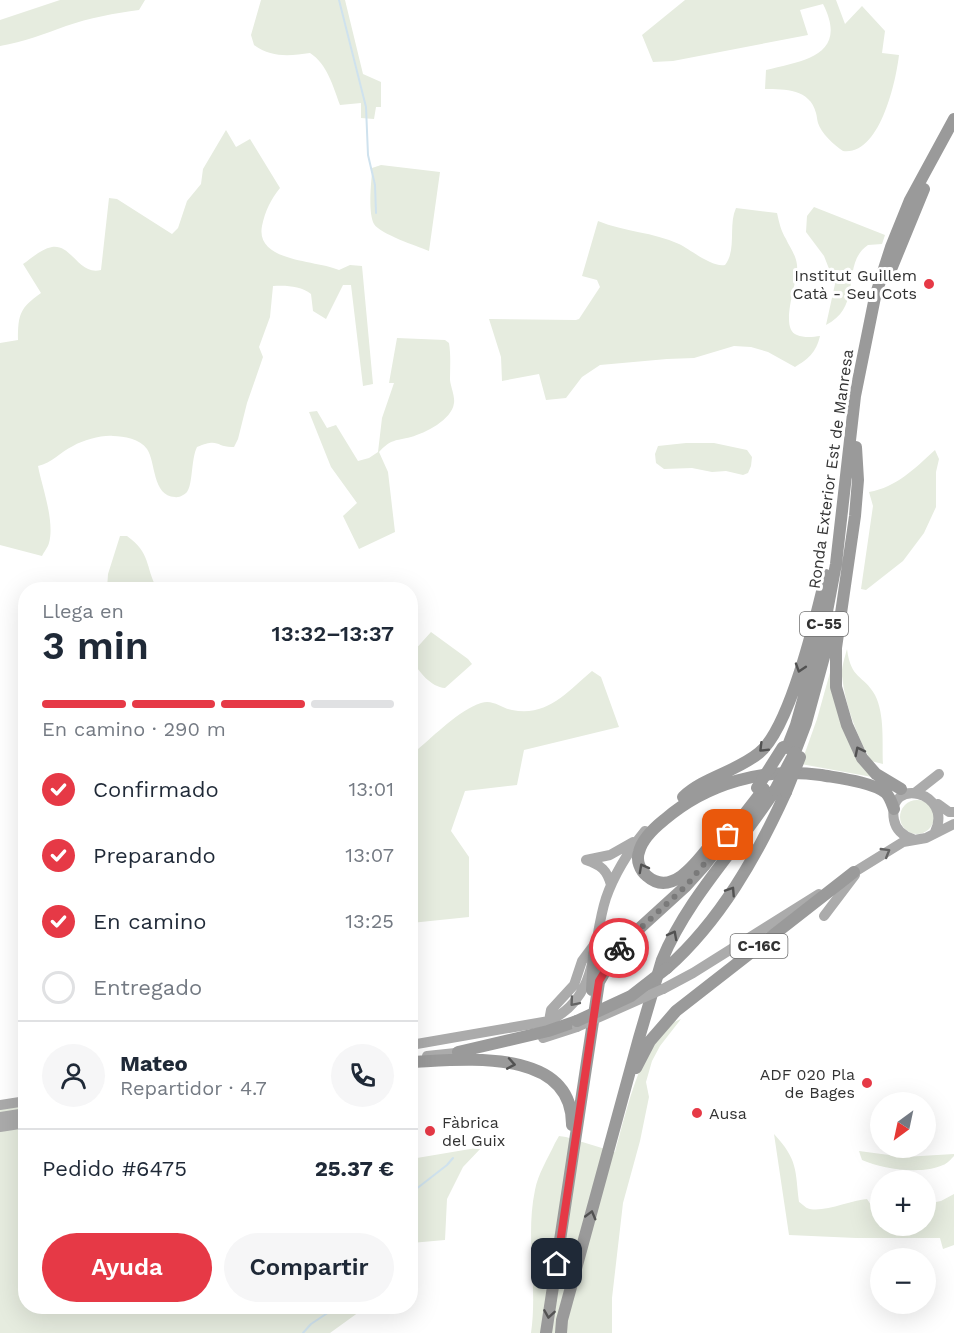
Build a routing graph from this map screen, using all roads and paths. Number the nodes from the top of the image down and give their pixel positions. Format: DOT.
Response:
graph roads {
  1 [pos="954,119"];
  2 [pos="954,133"];
  3 [pos="856,447"];
  4 [pos="838,532"];
  5 [pos="791,750"];
  6 [pos="770,790"];
  7 [pos="909,791"];
  8 [pos="935,801"];
  9 [pos="678,802"];
  10 [pos="894,809"];
  11 [pos="954,812"];
  12 [pos="954,824"];
  13 [pos="933,834"];
  14 [pos="638,839"];
  15 [pos="913,839"];
  16 [pos="857,870"];
  17 [pos="611,885"];
  18 [pos="824,916"];
  19 [pos="595,948"];
  20 [pos="577,1024"];
  21 [pos="418,1044"];
  22 [pos="458,1052"];
  23 [pos="587,1054"];
  24 [pos="418,1060"];
  25 [pos="418,1061"];
  26 [pos="626,1091"];
  27 [pos="18,1102"];
  28 [pos="0,1105"];
  29 [pos="18,1107"];
  30 [pos="0,1110"];
  31 [pos="18,1114"];
  32 [pos="0,1117"];
  33 [pos="18,1124"];
  34 [pos="0,1127"];
  35 [pos="568,1194"];
  36 [pos="546,1333"];
  37 [pos="561,1333"];
  1 -- 4 [label="highway, Ronda Exterior Est de Manresa / C-55"];
  2 -- 3 [label="highway, Ronda Exterior Est de Manresa / C-55"];
  3 -- 5 [label="highway, Ronda Exterior Est de Manresa / C-55"];
  7 -- 3 [label="highway, one-way"];
  4 -- 5 [label="highway, Ronda Exterior Est de Manresa / C-55"];
  4 -- 9 [label="highway, one-way"];
  5 -- 6 [label="highway, Ronda Exterior Est de Manresa / C-55, bridge"];
  5 -- 6 [label="highway, bridge"];
  6 -- 10 [label="highway, one-way"];
  20 -- 6 [label="highway, one-way, bridge"];
  6 -- 23 [label="highway, Ronda Exterior Est de Manresa / C-55"];
  26 -- 6 [label="highway, Ronda Exterior Est de Manresa / C-55, one-way"];
  7 -- 8 [label="main road"];
  7 -- 8 [label="main road"];
  7 -- 9 [label="main road"];
  7 -- 10 [label="main road"];
  8 -- 11 [label="main road"];
  8 -- 13 [label="main road"];
  9 -- 14 [label="main road"];
  10 -- 15 [label="main road"];
  12 -- 13 [label="main road"];
  13 -- 15 [label="main road, C-16C"];
  14 -- 17 [label="main road"];
  14 -- 17 [label="main road"];
  16 -- 15 [label="main road, C-16C, one-way"];
  16 -- 18 [label="main road"];
  16 -- 20 [label="main road, C-16C, bridge"];
  16 -- 26 [label="highway, C-16C"];
  17 -- 19 [label="main road"];
  19 -- 21 [label="main road, one-way"];
  19 -- 23 [label="highway"];
  20 -- 22 [label="highway"];
  22 -- 24 [label="main road"];
  23 -- 35 [label="highway, C-55"];
  25 -- 35 [label="highway, one-way"];
  37 -- 26 [label="highway, C-55, one-way"];
  27 -- 28 [label="main road"];
  29 -- 30 [label="main road"];
  31 -- 32 [label="main road"];
  33 -- 34 [label="main road"];
  35 -- 36 [label="highway, C-55, one-way"];
}
